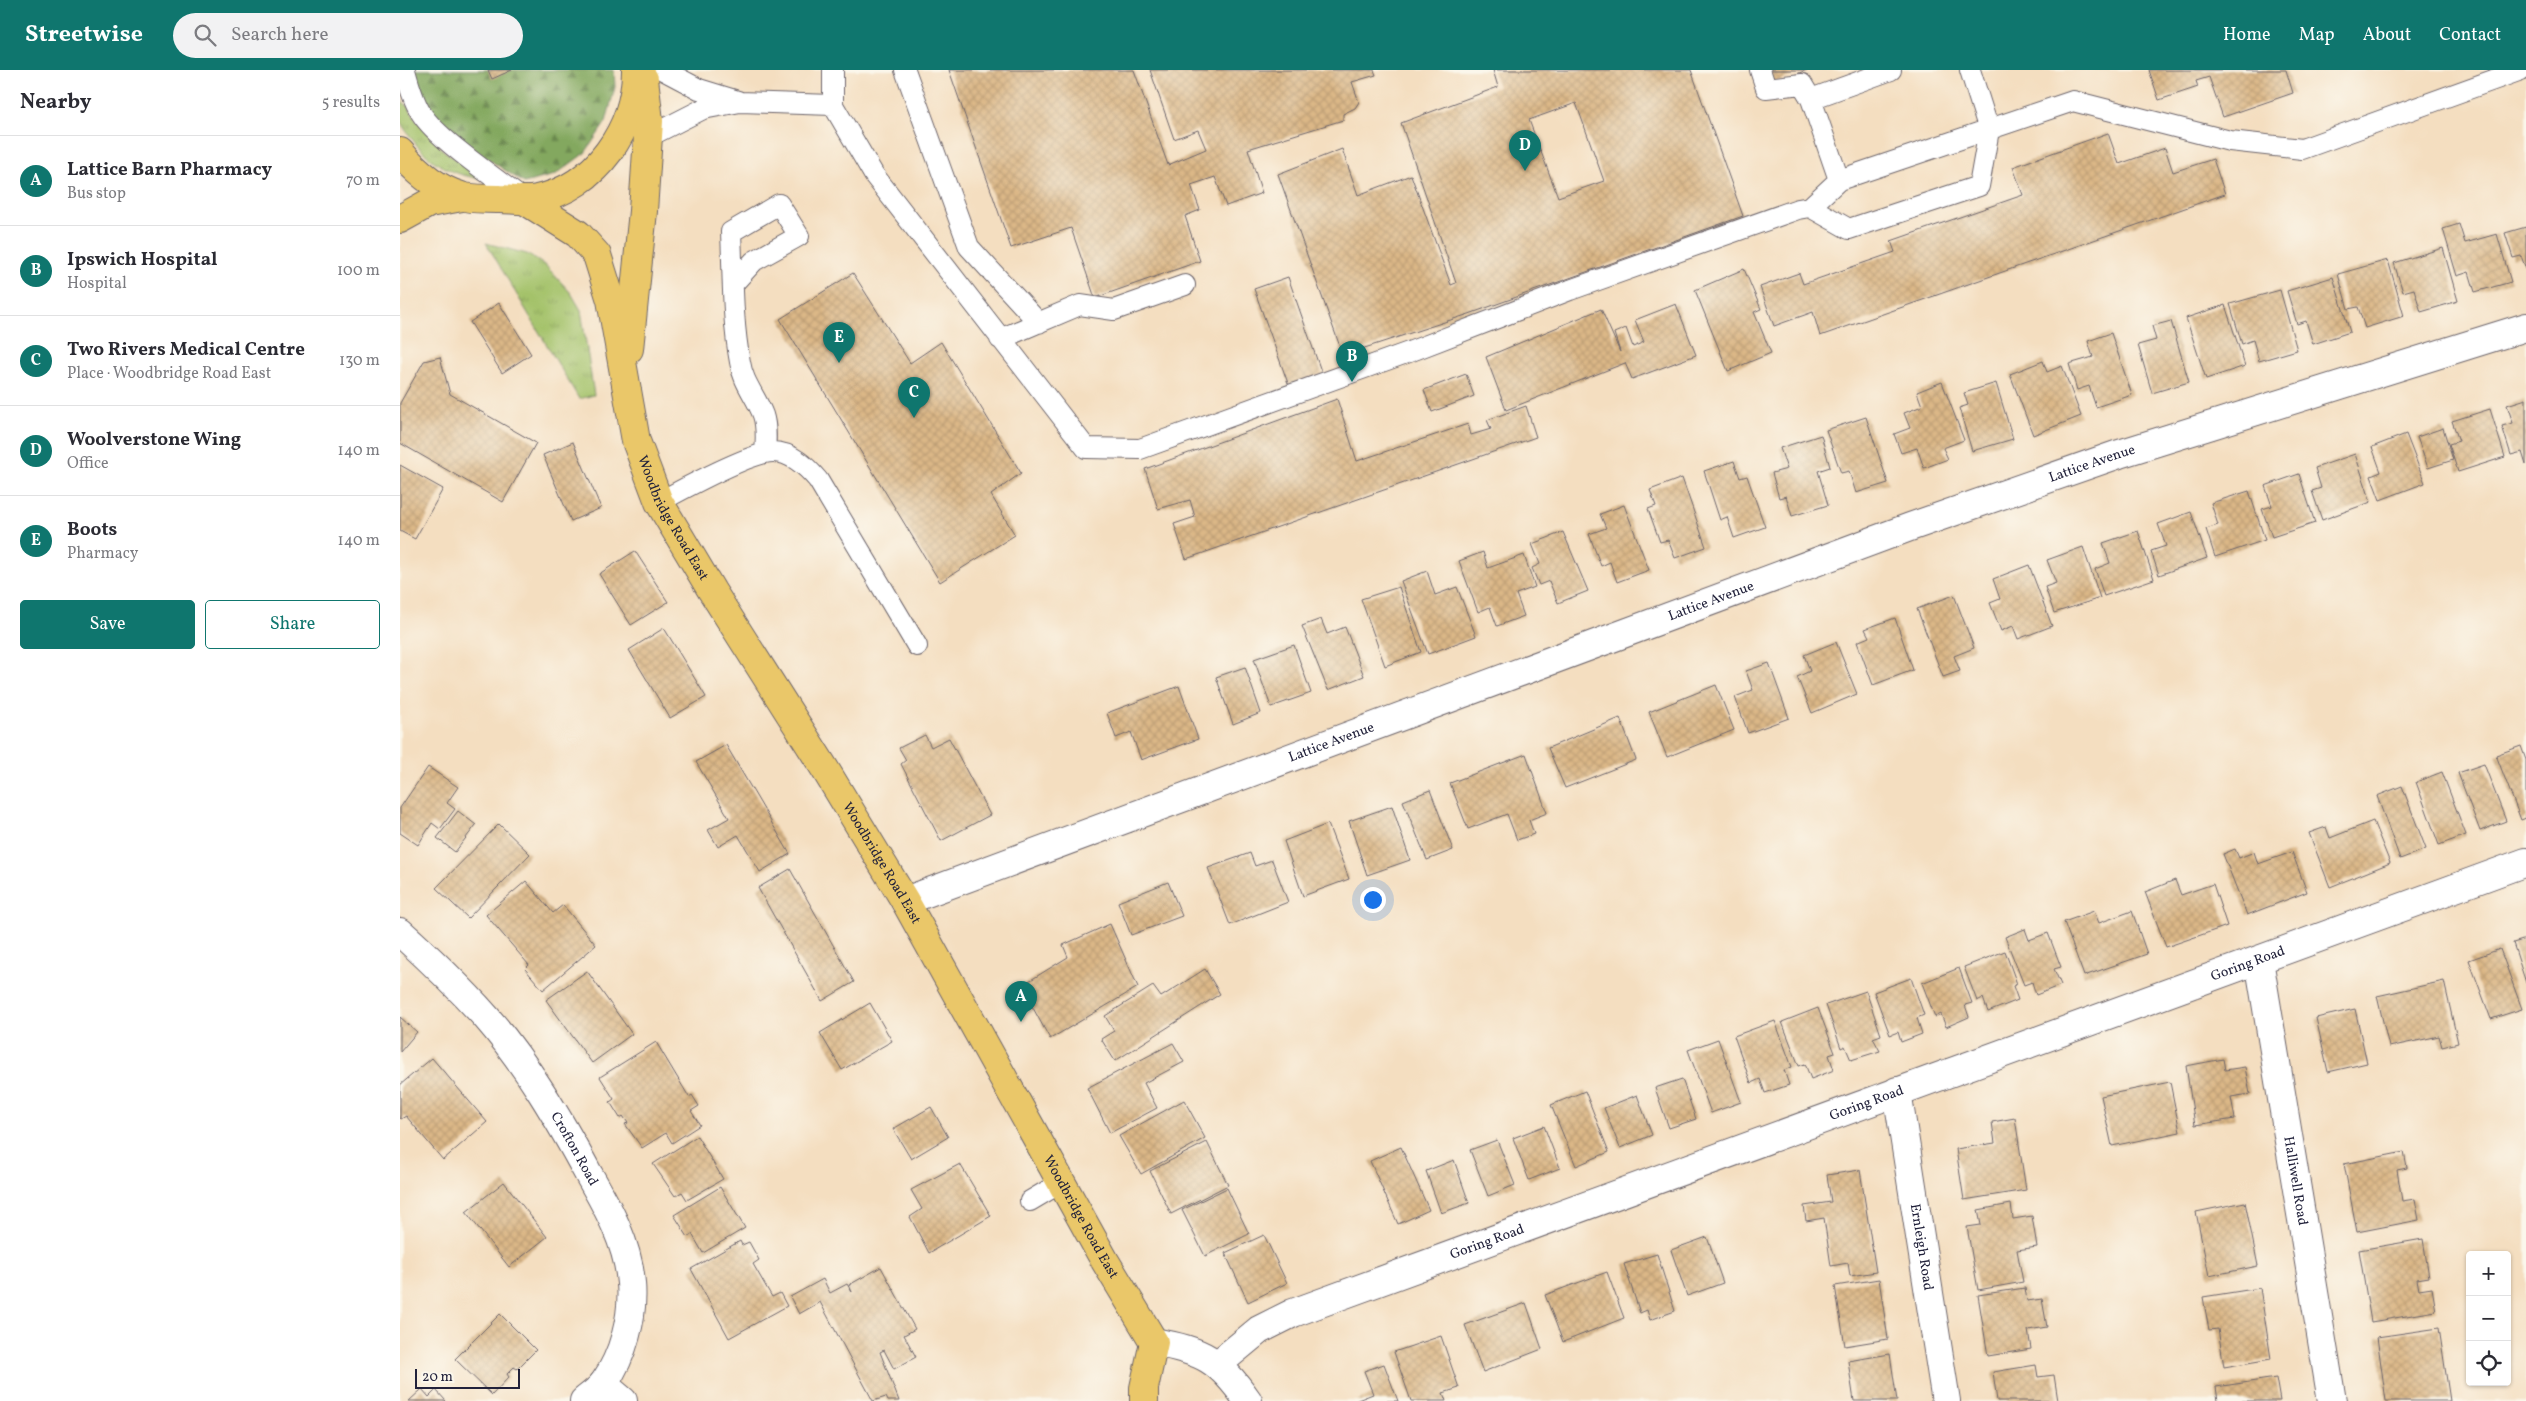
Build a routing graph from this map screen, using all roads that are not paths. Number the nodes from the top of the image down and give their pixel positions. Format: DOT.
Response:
graph roads {
  1 [pos="405,70"];
  2 [pos="636,70"];
  3 [pos="642,70"];
  4 [pos="663,70"];
  5 [pos="833,70"];
  6 [pos="905,70"];
  7 [pos="1760,70"];
  8 [pos="1891,70"];
  9 [pos="1970,70"];
  10 [pos="2521,70"];
  11 [pos="2491,75"];
  12 [pos="1811,99"];
  13 [pos="740,102"];
  14 [pos="833,105"];
  15 [pos="1989,130"];
  16 [pos="648,137"];
  17 [pos="400,152"];
  18 [pos="1839,180"];
  19 [pos="462,196"];
  20 [pos="524,200"];
  21 [pos="1810,207"];
  22 [pos="400,219"];
  23 [pos="733,284"];
  24 [pos="1185,285"];
  25 [pos="1039,322"];
  26 [pos="2526,327"];
  27 [pos="1000,338"];
  28 [pos="625,381"];
  29 [pos="765,453"];
  30 [pos="659,502"];
  31 [pos="917,646"];
  32 [pos="2526,862"];
  33 [pos="904,901"];
  34 [pos="400,932"];
  35 [pos="2259,960"];
  36 [pos="1897,1092"];
  37 [pos="1062,1182"];
  38 [pos="1030,1201"];
  39 [pos="1154,1342"];
  40 [pos="1218,1364"];
  41 [pos="603,1395"];
  42 [pos="1144,1401"];
  43 [pos="1248,1401"];
  44 [pos="1946,1401"];
  45 [pos="2332,1401"];
  1 -- 20 [label="lane"];
  2 -- 20 [label="main road, Woodbridge Road East"];
  3 -- 16 [label="main road, Woodbridge Road East"];
  4 -- 13 [label="lane"];
  5 -- 14 [label="lane"];
  6 -- 25 [label="lane"];
  7 -- 12 [label="lane"];
  8 -- 12 [label="lane"];
  9 -- 15 [label="lane"];
  10 -- 11 [label="lane"];
  11 -- 15 [label="lane"];
  12 -- 18 [label="lane"];
  13 -- 14 [label="lane"];
  13 -- 16 [label="lane"];
  14 -- 27 [label="lane"];
  15 -- 18 [label="lane"];
  15 -- 21 [label="lane"];
  16 -- 28 [label="main road, Woodbridge Road East"];
  17 -- 19 [label="main road, Woodbridge Road East"];
  18 -- 21 [label="lane"];
  19 -- 20 [label="main road, Woodbridge Road East"];
  19 -- 22 [label="main road"];
  20 -- 28 [label="main road, Woodbridge Road East"];
  21 -- 27 [label="lane"];
  23 -- 29 [label="lane"];
  24 -- 25 [label="lane"];
  25 -- 27 [label="lane"];
  26 -- 33 [label="street, Lattice Avenue"];
  28 -- 30 [label="main road, Woodbridge Road East"];
  29 -- 30 [label="lane"];
  29 -- 31 [label="lane"];
  30 -- 33 [label="main road, Woodbridge Road East"];
  32 -- 35 [label="street, Goring Road"];
  33 -- 37 [label="main road, Woodbridge Road East"];
  34 -- 41 [label="street, Crofton Road"];
  35 -- 36 [label="street, Goring Road"];
  35 -- 45 [label="street, Halliwell Road"];
  36 -- 40 [label="street, Goring Road"];
  36 -- 44 [label="street, Ernleigh Road"];
  37 -- 38 [label="lane"];
  37 -- 39 [label="main road, Woodbridge Road East"];
  39 -- 40 [label="street"];
  39 -- 42 [label="main road"];
  40 -- 43 [label="street"];
}
